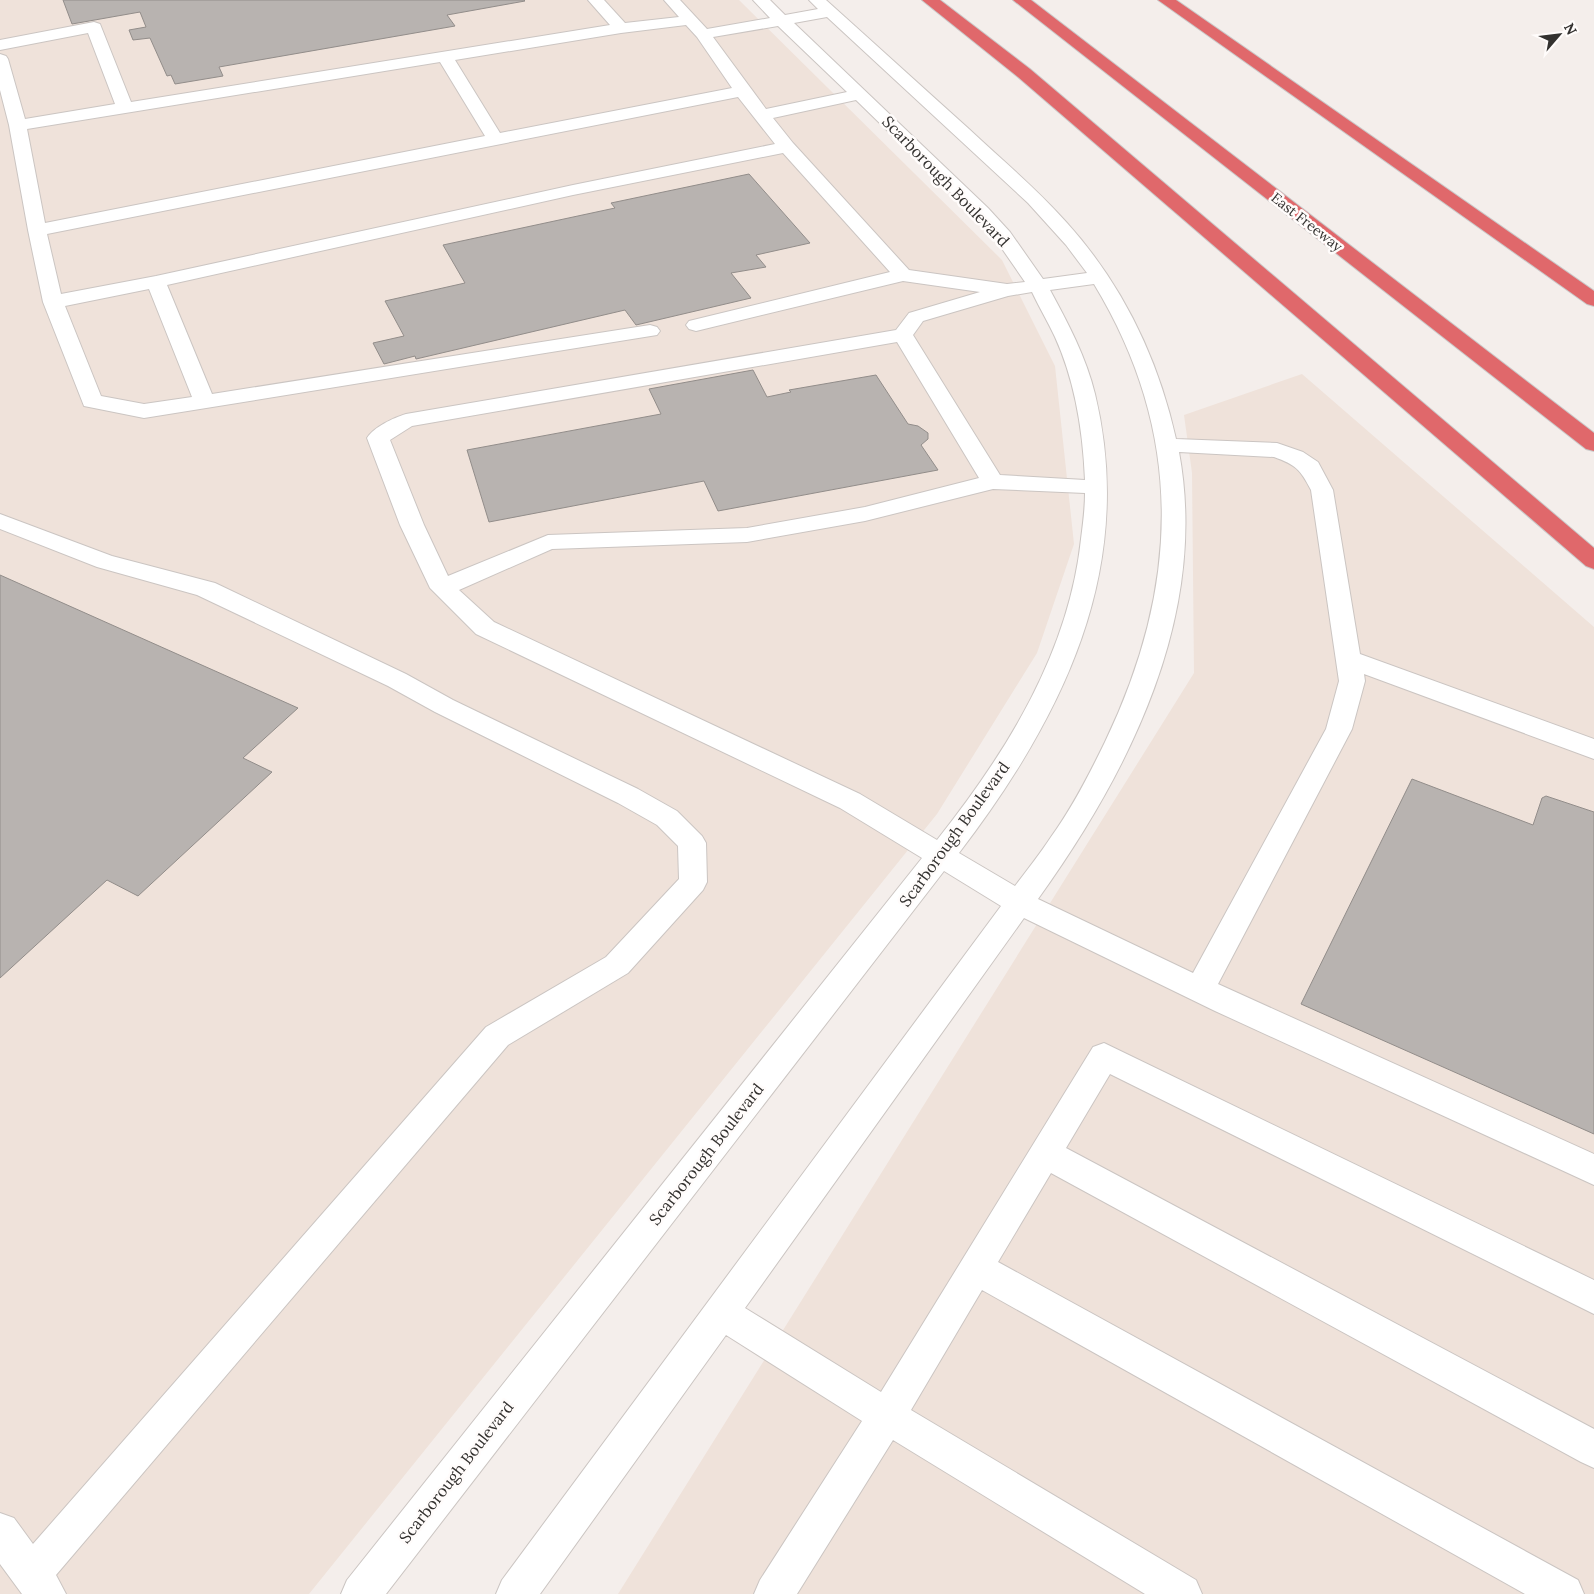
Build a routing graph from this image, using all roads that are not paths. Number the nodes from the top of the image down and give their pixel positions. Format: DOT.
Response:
graph roads {
  1 [pos="596,0"];
  2 [pos="672,0"];
  3 [pos="761,0"];
  4 [pos="817,0"];
  5 [pos="930,0"];
  6 [pos="1021,0"];
  7 [pos="1166,0"];
  8 [pos="830,12"];
  9 [pos="690,20"];
  10 [pos="782,20"];
  11 [pos="621,28"];
  12 [pos="703,34"];
  13 [pos="0,45"];
  14 [pos="445,56"];
  15 [pos="0,59"];
  16 [pos="742,91"];
  17 [pos="860,94"];
  18 [pos="125,108"];
  19 [pos="762,115"];
  20 [pos="18,125"];
  21 [pos="495,139"];
  22 [pos="787,147"];
  23 [pos="37,230"];
  24 [pos="903,275"];
  25 [pos="1100,277"];
  26 [pos="156,282"];
  27 [pos="1038,285"];
  28 [pos="1007,290"];
  29 [pos="1594,300"];
  30 [pos="53,302"];
  31 [pos="696,325"];
  32 [pos="650,331"];
  33 [pos="903,335"];
  34 [pos="204,401"];
  35 [pos="1166,444"];
  36 [pos="1594,444"];
  37 [pos="993,482"];
  38 [pos="1096,487"];
  39 [pos="0,521"];
  40 [pos="1594,561"];
  41 [pos="442,588"];
  42 [pos="1348,659"];
  43 [pos="1594,749"];
  44 [pos="940,856"];
  45 [pos="1020,903"];
  46 [pos="1200,989"];
  47 [pos="1045,1153"];
  48 [pos="1594,1170"];
  49 [pos="976,1268"];
  50 [pos="1594,1298"];
  51 [pos="720,1312"];
  52 [pos="887,1416"];
  53 [pos="1594,1449"];
  54 [pos="0,1532"];
  55 [pos="39,1584"];
  56 [pos="361,1594"];
  57 [pos="516,1594"];
  58 [pos="774,1594"];
  59 [pos="1182,1594"];
  60 [pos="1564,1594"];
  1 -- 11 [label="street"];
  2 -- 9 [label="street"];
  3 -- 10 [label="street, Scarborough Boulevard"];
  4 -- 8 [label="street"];
  5 -- 40 [label="highway"];
  6 -- 36 [label="highway, East Freeway"];
  7 -- 29 [label="highway"];
  8 -- 10 [label="street"];
  8 -- 25 [label="street"];
  9 -- 11 [label="street"];
  9 -- 12 [label="street"];
  10 -- 12 [label="street"];
  10 -- 17 [label="street, Scarborough Boulevard"];
  11 -- 14 [label="street"];
  12 -- 16 [label="street"];
  13 -- 18 [label="street"];
  14 -- 18 [label="street"];
  14 -- 21 [label="street"];
  15 -- 20 [label="street"];
  16 -- 19 [label="street"];
  16 -- 21 [label="street"];
  17 -- 19 [label="street"];
  17 -- 27 [label="street, Scarborough Boulevard"];
  18 -- 20 [label="street"];
  19 -- 22 [label="street"];
  20 -- 23 [label="street"];
  21 -- 23 [label="street"];
  22 -- 24 [label="street"];
  22 -- 26 [label="street"];
  23 -- 30 [label="street"];
  24 -- 28 [label="street"];
  24 -- 31 [label="street"];
  25 -- 27 [label="street"];
  25 -- 35 [label="street"];
  26 -- 30 [label="street"];
  26 -- 34 [label="street"];
  27 -- 28 [label="street"];
  27 -- 38 [label="street, Scarborough Boulevard"];
  28 -- 33 [label="street"];
  30 -- 34 [label="street"];
  32 -- 34 [label="street"];
  33 -- 37 [label="street"];
  33 -- 41 [label="street"];
  35 -- 42 [label="street"];
  35 -- 45 [label="street"];
  37 -- 38 [label="street"];
  37 -- 41 [label="street"];
  38 -- 44 [label="street, Scarborough Boulevard"];
  39 -- 55 [label="street"];
  41 -- 44 [label="street"];
  42 -- 43 [label="street"];
  42 -- 46 [label="street"];
  44 -- 45 [label="street"];
  44 -- 56 [label="street, Scarborough Boulevard"];
  45 -- 46 [label="street"];
  45 -- 51 [label="street"];
  46 -- 48 [label="street"];
  47 -- 49 [label="street"];
  47 -- 50 [label="street"];
  47 -- 53 [label="street"];
  49 -- 52 [label="street"];
  49 -- 60 [label="street"];
  51 -- 52 [label="street"];
  51 -- 57 [label="street"];
  52 -- 58 [label="street"];
  52 -- 59 [label="street"];
  54 -- 55 [label="street"];
}
